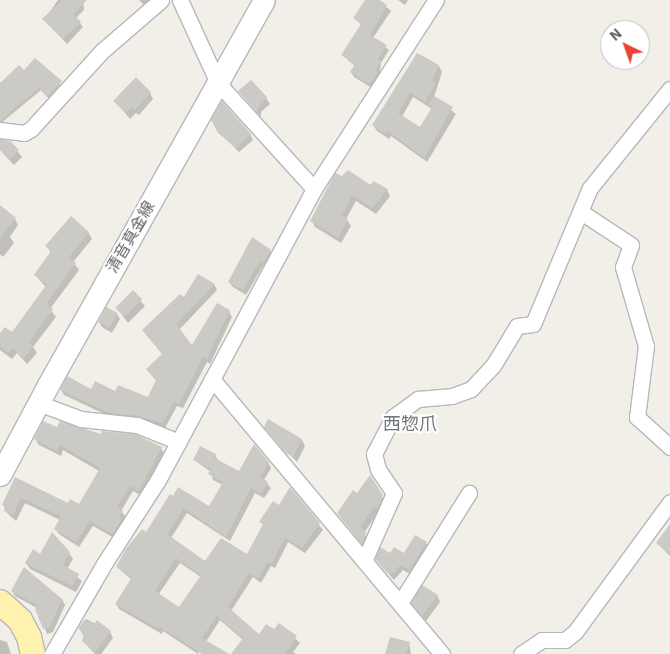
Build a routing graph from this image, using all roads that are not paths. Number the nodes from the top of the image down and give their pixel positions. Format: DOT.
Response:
graph roads {
  1 [pos="162,0"];
  2 [pos="180,0"];
  3 [pos="264,0"];
  4 [pos="436,0"];
  5 [pos="218,83"];
  6 [pos="670,89"];
  7 [pos="0,130"];
  8 [pos="314,189"];
  9 [pos="581,212"];
  10 [pos="212,380"];
  11 [pos="38,403"];
  12 [pos="179,442"];
  13 [pos="670,447"];
  14 [pos="0,475"];
  15 [pos="469,492"];
  16 [pos="670,502"];
  17 [pos="364,561"];
  18 [pos="0,602"];
  19 [pos="400,603"];
  20 [pos="33,654"];
  21 [pos="52,654"];
  22 [pos="442,654"];
  23 [pos="521,654"];
  1 -- 7 [label="street"];
  2 -- 5 [label="street"];
  3 -- 5 [label="main road, 清音真金線"];
  4 -- 8 [label="street"];
  5 -- 8 [label="street"];
  5 -- 11 [label="main road, 清音真金線"];
  6 -- 9 [label="street"];
  8 -- 10 [label="street"];
  9 -- 13 [label="street"];
  9 -- 17 [label="street"];
  10 -- 12 [label="street"];
  10 -- 17 [label="street"];
  11 -- 12 [label="street"];
  11 -- 14 [label="main road, 清音真金線"];
  12 -- 21 [label="street"];
  15 -- 19 [label="street"];
  16 -- 23 [label="street"];
  17 -- 19 [label="street"];
  18 -- 20 [label="main road"];
  19 -- 22 [label="street"];
}
